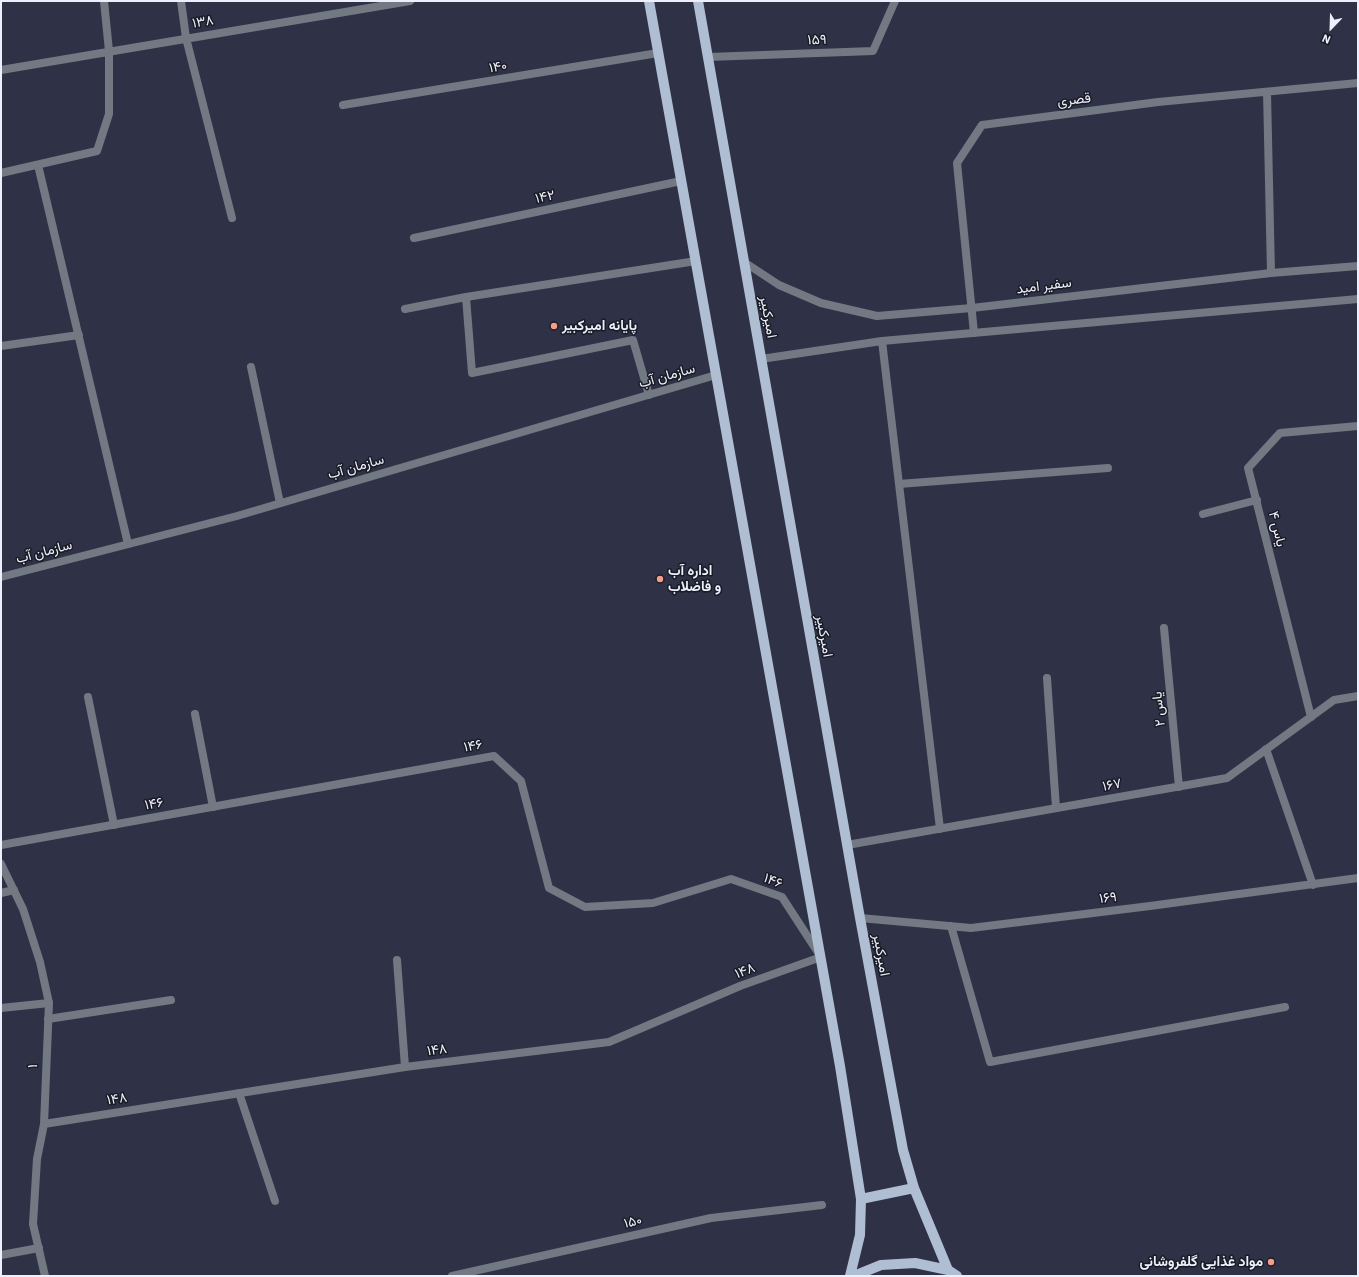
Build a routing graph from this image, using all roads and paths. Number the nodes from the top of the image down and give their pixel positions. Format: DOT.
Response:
graph roads {
  1 [pos="104,1"];
  2 [pos="181,1"];
  3 [pos="410,1"];
  4 [pos="649,1"];
  5 [pos="698,1"];
  6 [pos="895,1"];
  7 [pos="186,38"];
  8 [pos="109,51"];
  9 [pos="658,53"];
  10 [pos="708,57"];
  11 [pos="1,70"];
  12 [pos="1358,83"];
  13 [pos="1266,92"];
  14 [pos="343,105"];
  15 [pos="38,165"];
  16 [pos="1,173"];
  17 [pos="681,181"];
  18 [pos="232,218"];
  19 [pos="414,238"];
  20 [pos="696,261"];
  21 [pos="744,262"];
  22 [pos="1358,266"];
  23 [pos="1272,273"];
  24 [pos="466,297"];
  25 [pos="1358,299"];
  26 [pos="972,308"];
  27 [pos="405,309"];
  28 [pos="974,333"];
  29 [pos="79,335"];
  30 [pos="882,341"];
  31 [pos="1,346"];
  32 [pos="761,359"];
  33 [pos="251,367"];
  34 [pos="716,375"];
  35 [pos="649,395"];
  36 [pos="1358,426"];
  37 [pos="1108,468"];
  38 [pos="899,484"];
  39 [pos="1257,500"];
  40 [pos="280,503"];
  41 [pos="1203,514"];
  42 [pos="128,544"];
  43 [pos="1,577"];
  44 [pos="1164,628"];
  45 [pos="1047,678"];
  46 [pos="1358,696"];
  47 [pos="88,697"];
  48 [pos="195,714"];
  49 [pos="1310,717"];
  50 [pos="1266,749"];
  51 [pos="1179,787"];
  52 [pos="213,807"];
  53 [pos="1056,808"];
  54 [pos="114,825"];
  55 [pos="940,828"];
  56 [pos="1,845"];
  57 [pos="847,845"];
  58 [pos="1,864"];
  59 [pos="1358,878"];
  60 [pos="1313,885"];
  61 [pos="14,890"];
  62 [pos="1,893"];
  63 [pos="860,918"];
  64 [pos="950,926"];
  65 [pos="821,957"];
  66 [pos="397,960"];
  67 [pos="171,1000"];
  68 [pos="49,1003"];
  69 [pos="1285,1007"];
  70 [pos="1,1008"];
  71 [pos="48,1019"];
  72 [pos="405,1067"];
  73 [pos="239,1093"];
  74 [pos="44,1124"];
  75 [pos="914,1188"];
  76 [pos="861,1199"];
  77 [pos="275,1201"];
  78 [pos="822,1205"];
  79 [pos="39,1248"];
  80 [pos="1,1255"];
  81 [pos="948,1270"];
  82 [pos="45,1276"];
  83 [pos="452,1276"];
  84 [pos="850,1276"];
  85 [pos="854,1276"];
  86 [pos="957,1276"];
  1 -- 8 [label="street"];
  2 -- 7 [label="street"];
  3 -- 7 [label="street, ۱۳۸"];
  4 -- 9 [label="main road"];
  5 -- 10 [label="main road, امیرکبیر"];
  6 -- 10 [label="street, ۱۵۹"];
  7 -- 8 [label="street, ۱۳۸"];
  7 -- 18 [label="street"];
  8 -- 11 [label="street, ۱۳۸"];
  8 -- 15 [label="street"];
  9 -- 14 [label="street, ۱۴۰"];
  9 -- 17 [label="main road"];
  10 -- 21 [label="main road, امیرکبیر"];
  12 -- 13 [label="street, قصری"];
  13 -- 23 [label="street"];
  13 -- 26 [label="street, قصری"];
  15 -- 16 [label="street"];
  15 -- 29 [label="street"];
  17 -- 19 [label="street, ۱۴۲"];
  17 -- 20 [label="main road"];
  20 -- 24 [label="street"];
  20 -- 34 [label="main road"];
  21 -- 26 [label="street, سفیر امید"];
  21 -- 32 [label="main road, امیرکبیر"];
  22 -- 23 [label="street, سفیر امید"];
  23 -- 26 [label="street, سفیر امید"];
  24 -- 27 [label="street"];
  24 -- 35 [label="street"];
  25 -- 28 [label="street"];
  26 -- 28 [label="street"];
  28 -- 30 [label="street"];
  29 -- 31 [label="street"];
  29 -- 42 [label="street"];
  30 -- 32 [label="street"];
  30 -- 38 [label="street"];
  32 -- 57 [label="main road, امیرکبیر"];
  33 -- 40 [label="street"];
  34 -- 35 [label="street, سازمان آب"];
  34 -- 65 [label="main road"];
  35 -- 40 [label="street, سازمان آب"];
  36 -- 39 [label="street, یاس ۴"];
  37 -- 38 [label="street"];
  38 -- 55 [label="street"];
  39 -- 41 [label="street"];
  39 -- 49 [label="street, یاس ۴"];
  40 -- 42 [label="street, سازمان آب"];
  42 -- 43 [label="street, سازمان آب"];
  44 -- 51 [label="street, یاس ۲"];
  45 -- 53 [label="street"];
  46 -- 49 [label="street, ۱۶۷"];
  47 -- 54 [label="street"];
  48 -- 52 [label="street"];
  49 -- 50 [label="street, ۱۶۷"];
  50 -- 51 [label="street, ۱۶۷"];
  50 -- 60 [label="street"];
  51 -- 53 [label="street, ۱۶۷"];
  52 -- 54 [label="street, ۱۴۶"];
  52 -- 65 [label="street, ۱۴۶"];
  53 -- 55 [label="street, ۱۶۷"];
  54 -- 56 [label="street, ۱۴۶"];
  55 -- 57 [label="street, ۱۶۷"];
  57 -- 63 [label="main road, امیرکبیر"];
  58 -- 61 [label="street, ۱"];
  59 -- 60 [label="street, ۱۶۹"];
  60 -- 64 [label="street, ۱۶۹"];
  61 -- 62 [label="street"];
  61 -- 68 [label="street, ۱"];
  63 -- 64 [label="street, ۱۶۹"];
  63 -- 75 [label="main road, امیرکبیر"];
  64 -- 69 [label="street"];
  65 -- 72 [label="street, ۱۴۸"];
  65 -- 76 [label="main road"];
  66 -- 72 [label="street"];
  67 -- 71 [label="street"];
  68 -- 70 [label="street"];
  68 -- 71 [label="street, ۱"];
  71 -- 74 [label="street, ۱"];
  72 -- 73 [label="street, ۱۴۸"];
  73 -- 74 [label="street, ۱۴۸"];
  73 -- 77 [label="street"];
  74 -- 79 [label="street, ۱"];
  75 -- 76 [label="main road"];
  75 -- 81 [label="main road, امیرکبیر"];
  76 -- 84 [label="main road"];
  78 -- 83 [label="street, ۱۵۰"];
  79 -- 80 [label="street"];
  79 -- 82 [label="street, ۱"];
  81 -- 85 [label="main road"];
  81 -- 86 [label="main road"];
}
